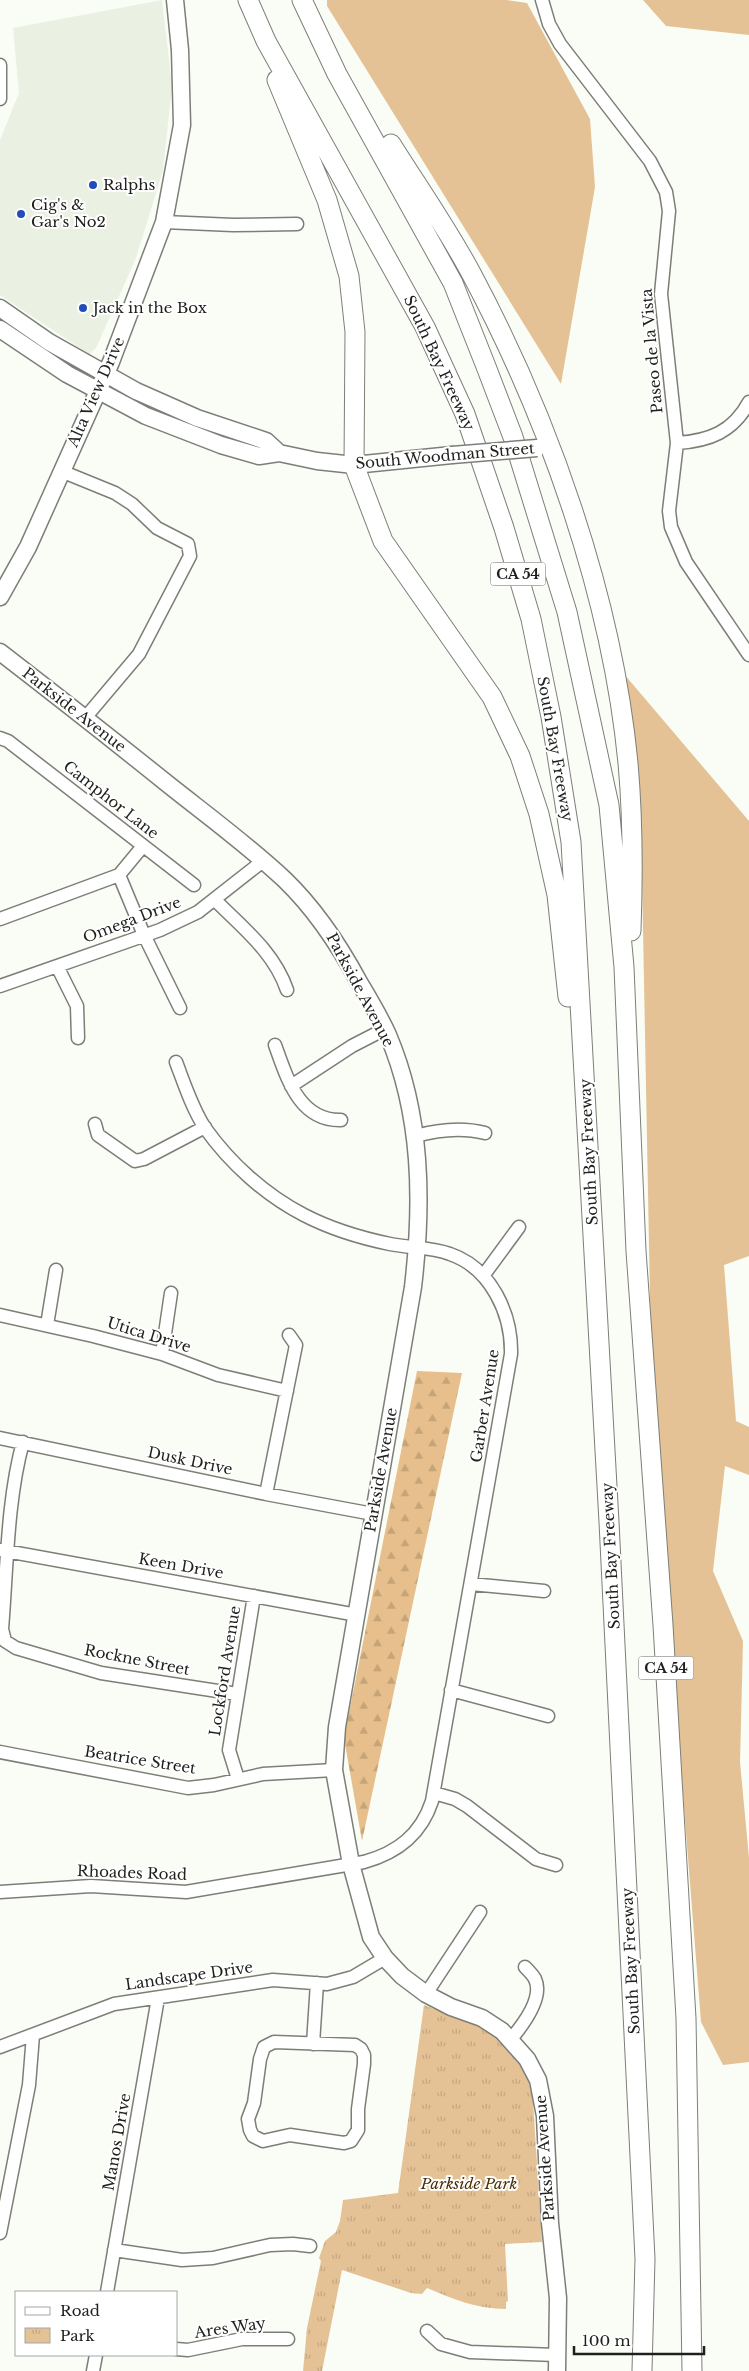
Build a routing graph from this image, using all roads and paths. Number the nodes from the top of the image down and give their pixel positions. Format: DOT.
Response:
graph roads {
  1 [pos="175,0"];
  2 [pos="248,0"];
  3 [pos="303,0"];
  4 [pos="542,0"];
  5 [pos="266,40"];
  6 [pos="0,66"];
  7 [pos="0,99"];
  8 [pos="164,222"];
  9 [pos="297,224"];
  10 [pos="0,308"];
  11 [pos="0,329"];
  12 [pos="105,375"];
  13 [pos="98,391"];
  14 [pos="749,402"];
  15 [pos="677,443"];
  16 [pos="544,447"];
  17 [pos="279,453"];
  18 [pos="354,465"];
  19 [pos="61,470"];
  20 [pos="0,597"];
  21 [pos="0,652"];
  22 [pos="749,655"];
  23 [pos="85,718"];
  24 [pos="4,739"];
  25 [pos="143,846"];
  26 [pos="263,861"];
  27 [pos="119,875"];
  28 [pos="194,885"];
  29 [pos="215,900"];
  30 [pos="0,919"];
  31 [pos="144,934"];
  32 [pos="58,966"];
  33 [pos="624,967"];
  34 [pos="0,986"];
  35 [pos="287,990"];
  36 [pos="180,1008"];
  37 [pos="385,1029"];
  38 [pos="78,1038"];
  39 [pos="275,1045"];
  40 [pos="176,1062"];
  41 [pos="291,1086"];
  42 [pos="341,1120"];
  43 [pos="95,1124"];
  44 [pos="205,1127"];
  45 [pos="485,1133"];
  46 [pos="415,1136"];
  47 [pos="589,1160"];
  48 [pos="519,1227"];
  49 [pos="418,1248"];
  50 [pos="56,1270"];
  51 [pos="483,1276"];
  52 [pos="171,1293"];
  53 [pos="0,1315"];
  54 [pos="47,1325"];
  55 [pos="289,1335"];
  56 [pos="162,1354"];
  57 [pos="287,1391"];
  58 [pos="0,1438"];
  59 [pos="23,1442"];
  60 [pos="266,1494"];
  61 [pos="373,1514"];
  62 [pos="4,1551"];
  63 [pos="470,1584"];
  64 [pos="544,1591"];
  65 [pos="254,1596"];
  66 [pos="357,1616"];
  67 [pos="451,1690"];
  68 [pos="237,1694"];
  69 [pos="548,1716"];
  70 [pos="0,1752"];
  71 [pos="334,1770"];
  72 [pos="238,1779"];
  73 [pos="434,1793"];
  74 [pos="351,1864"];
  75 [pos="556,1865"];
  76 [pos="0,1892"];
  77 [pos="480,1912"];
  78 [pos="385,1958"];
  79 [pos="525,1967"];
  80 [pos="316,1983"];
  81 [pos="426,1994"];
  82 [pos="158,1998"];
  83 [pos="33,2035"];
  84 [pos="511,2040"];
  85 [pos="313,2044"];
  86 [pos="0,2047"];
  87 [pos="0,2233"];
  88 [pos="310,2246"];
  89 [pos="114,2250"];
  90 [pos="107,2291"];
  91 [pos="427,2331"];
  92 [pos="288,2339"];
  93 [pos="178,2349"];
  94 [pos="96,2356"];
  95 [pos="556,2363"];
  96 [pos="93,2371"];
  97 [pos="642,2371"];
  98 [pos="692,2371"];
  1 -- 8 [label="main road, Alta View Drive"];
  2 -- 5 [label="highway, South Bay Freeway / CA 54"];
  3 -- 16 [label="highway"];
  3 -- 33 [label="highway, CA 54"];
  4 -- 15 [label="street, Paseo de la Vista"];
  5 -- 18 [label="highway"];
  5 -- 47 [label="highway, South Bay Freeway / CA 54"];
  6 -- 7 [label="street"];
  8 -- 9 [label="street"];
  8 -- 12 [label="main road, Alta View Drive"];
  10 -- 12 [label="main road, South Woodman Street"];
  11 -- 13 [label="main road, South Woodman Street"];
  12 -- 13 [label="main road, Alta View Drive"];
  12 -- 17 [label="main road, South Woodman Street"];
  13 -- 17 [label="main road, South Woodman Street"];
  13 -- 19 [label="main road, Alta View Drive"];
  14 -- 15 [label="street"];
  15 -- 22 [label="street, Paseo de la Vista"];
  16 -- 18 [label="main road, South Woodman Street, bridge"];
  16 -- 33 [label="highway"];
  17 -- 18 [label="main road, South Woodman Street"];
  18 -- 47 [label="highway"];
  19 -- 20 [label="main road, Alta View Drive"];
  19 -- 23 [label="street"];
  21 -- 23 [label="main road, Parkside Avenue"];
  23 -- 26 [label="main road, Parkside Avenue"];
  24 -- 25 [label="street, Camphor Lane"];
  25 -- 27 [label="street"];
  25 -- 28 [label="street, Camphor Lane"];
  26 -- 29 [label="street, Omega Drive"];
  26 -- 37 [label="main road, Parkside Avenue"];
  27 -- 30 [label="street"];
  27 -- 31 [label="street"];
  29 -- 31 [label="street, Omega Drive"];
  29 -- 35 [label="street"];
  31 -- 32 [label="street, Omega Drive"];
  31 -- 36 [label="street"];
  32 -- 34 [label="street, Omega Drive"];
  32 -- 38 [label="street"];
  33 -- 98 [label="highway, CA 54"];
  37 -- 41 [label="street"];
  37 -- 46 [label="main road, Parkside Avenue"];
  39 -- 41 [label="street"];
  40 -- 44 [label="street, Garber Avenue"];
  41 -- 42 [label="street"];
  43 -- 44 [label="street"];
  44 -- 49 [label="street, Garber Avenue"];
  45 -- 46 [label="street"];
  46 -- 49 [label="main road, Parkside Avenue"];
  47 -- 97 [label="highway, South Bay Freeway / CA 54"];
  48 -- 51 [label="street"];
  49 -- 51 [label="street, Garber Avenue"];
  49 -- 61 [label="main road, Parkside Avenue"];
  50 -- 54 [label="street"];
  51 -- 63 [label="street, Garber Avenue"];
  52 -- 56 [label="street"];
  53 -- 54 [label="street, Utica Drive"];
  54 -- 56 [label="street, Utica Drive"];
  55 -- 57 [label="street"];
  56 -- 57 [label="street, Utica Drive"];
  57 -- 60 [label="street"];
  58 -- 59 [label="street, Dusk Drive"];
  59 -- 60 [label="street, Dusk Drive"];
  59 -- 62 [label="street"];
  60 -- 61 [label="street, Dusk Drive"];
  61 -- 66 [label="main road, Parkside Avenue"];
  62 -- 65 [label="street, Keen Drive"];
  62 -- 68 [label="street, Rockne Street"];
  63 -- 64 [label="street"];
  63 -- 67 [label="street, Garber Avenue"];
  65 -- 66 [label="street, Keen Drive"];
  65 -- 68 [label="street, Lockford Avenue"];
  66 -- 71 [label="main road, Parkside Avenue"];
  67 -- 69 [label="street"];
  67 -- 73 [label="street, Garber Avenue"];
  68 -- 72 [label="street, Lockford Avenue"];
  70 -- 72 [label="street, Beatrice Street"];
  71 -- 72 [label="street, Beatrice Street"];
  71 -- 74 [label="main road, Parkside Avenue"];
  73 -- 74 [label="street, Garber Avenue"];
  73 -- 75 [label="street"];
  74 -- 76 [label="street, Rhoades Road"];
  74 -- 78 [label="main road, Parkside Avenue"];
  77 -- 81 [label="street"];
  78 -- 80 [label="street, Landscape Drive"];
  78 -- 81 [label="main road, Parkside Avenue"];
  79 -- 84 [label="street"];
  80 -- 82 [label="street, Landscape Drive"];
  80 -- 85 [label="street"];
  81 -- 84 [label="main road, Parkside Avenue"];
  82 -- 83 [label="street, Landscape Drive"];
  82 -- 89 [label="street, Manos Drive"];
  83 -- 86 [label="street, Landscape Drive"];
  83 -- 87 [label="street"];
  84 -- 95 [label="main road, Parkside Avenue"];
  85 -- 85 [label="street"];
  88 -- 89 [label="street"];
  89 -- 90 [label="street, Manos Drive"];
  91 -- 95 [label="street"];
  92 -- 93 [label="street, Ares Way"];
  94 -- 96 [label="street"];
}
